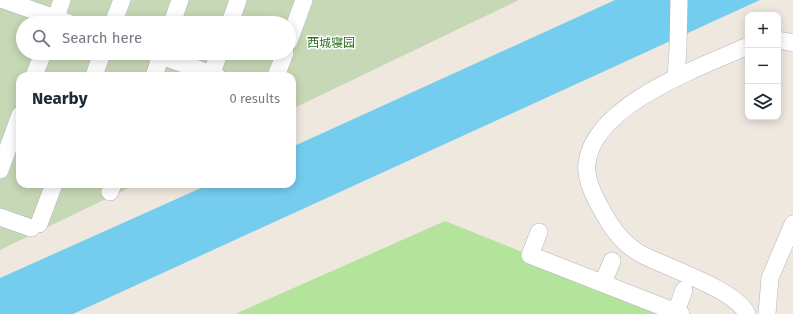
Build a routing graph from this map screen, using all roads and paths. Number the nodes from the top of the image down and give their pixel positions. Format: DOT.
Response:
graph roads {
  1 [pos="4,0"];
  2 [pos="62,0"];
  3 [pos="122,0"];
  4 [pos="180,0"];
  5 [pos="238,0"];
  6 [pos="294,0"];
  7 [pos="304,0"];
  8 [pos="679,0"];
  9 [pos="46,16"];
  10 [pos="60,16"];
  11 [pos="116,16"];
  12 [pos="174,16"];
  13 [pos="232,16"];
  14 [pos="288,16"];
  15 [pos="296,22"];
  16 [pos="781,41"];
  17 [pos="793,43"];
  18 [pos="745,47"];
  19 [pos="40,60"];
  20 [pos="100,60"];
  21 [pos="157,60"];
  22 [pos="174,60"];
  23 [pos="217,60"];
  24 [pos="273,60"];
  25 [pos="282,60"];
  26 [pos="36,72"];
  27 [pos="95,72"];
  28 [pos="155,72"];
  29 [pos="205,72"];
  30 [pos="214,72"];
  31 [pos="268,72"];
  32 [pos="278,72"];
  33 [pos="676,78"];
  34 [pos="16,126"];
  35 [pos="0,170"];
  36 [pos="52,188"];
  37 [pos="0,217"];
  38 [pos="793,224"];
  39 [pos="539,232"];
  40 [pos="612,261"];
  41 [pos="604,281"];
  42 [pos="684,290"];
  43 [pos="678,311"];
  44 [pos="693,314"];
  45 [pos="747,314"];
  46 [pos="767,314"];
  1 -- 9 [label="street"];
  2 -- 10 [label="street"];
  3 -- 11 [label="street"];
  4 -- 12 [label="street"];
  5 -- 13 [label="street"];
  6 -- 14 [label="street"];
  7 -- 15 [label="street"];
  8 -- 33 [label="street"];
  16 -- 17 [label="street"];
  18 -- 33 [label="street"];
  19 -- 26 [label="street"];
  20 -- 27 [label="street"];
  21 -- 28 [label="street"];
  22 -- 29 [label="street"];
  23 -- 30 [label="street"];
  24 -- 31 [label="street"];
  25 -- 32 [label="street"];
  33 -- 45 [label="street"];
  34 -- 35 [label="street"];
  36 -- 37 [label="street"];
  38 -- 46 [label="street"];
  39 -- 41 [label="street"];
  40 -- 41 [label="street"];
  41 -- 43 [label="street"];
  42 -- 43 [label="street"];
  43 -- 44 [label="street"];
}
